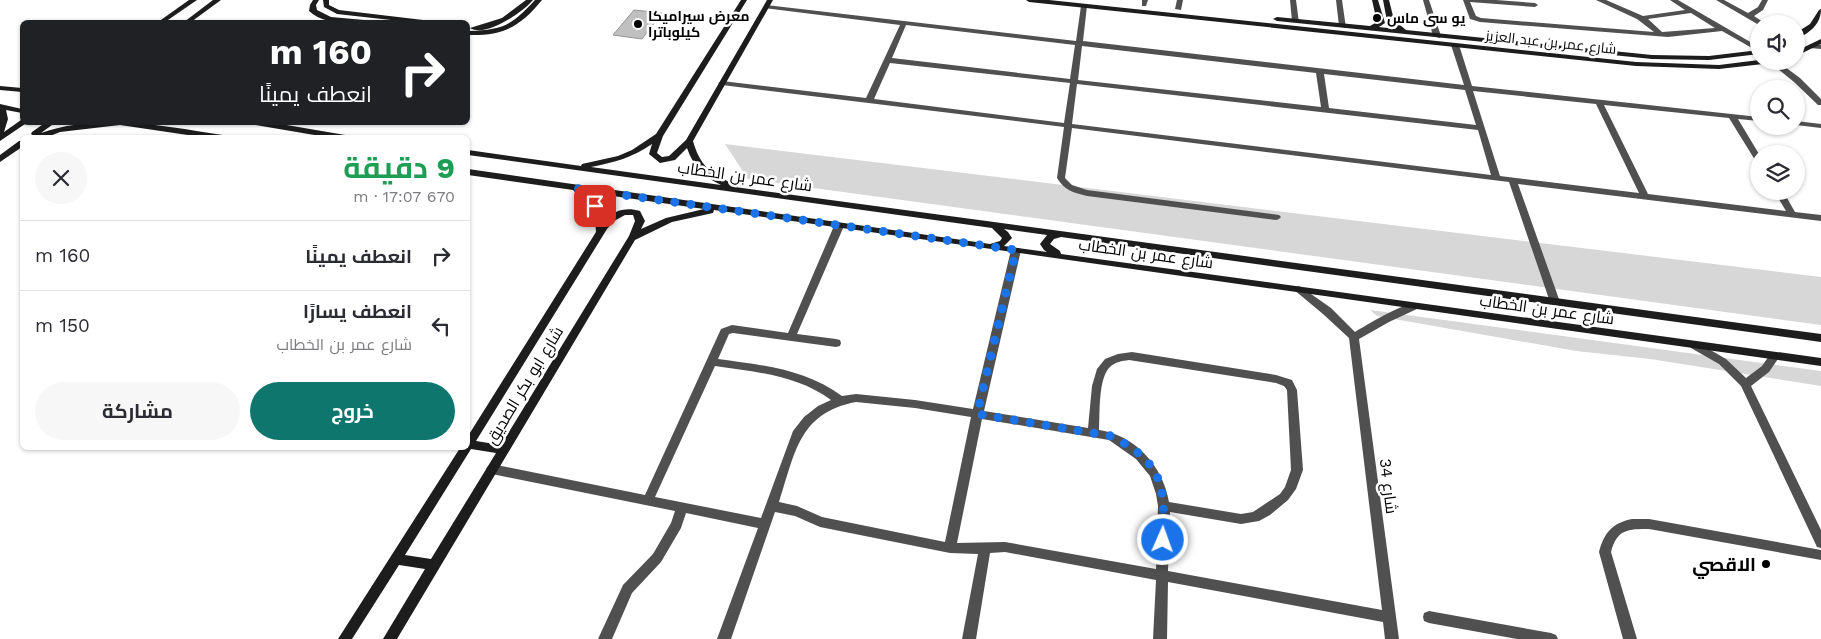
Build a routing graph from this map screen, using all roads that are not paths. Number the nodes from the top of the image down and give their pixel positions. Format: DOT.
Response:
graph roads {
  1 [pos="194,0"];
  2 [pos="218,0"];
  3 [pos="316,0"];
  4 [pos="326,0"];
  5 [pos="530,0"];
  6 [pos="539,0"];
  7 [pos="744,0"];
  8 [pos="1029,0"];
  9 [pos="1098,0"];
  10 [pos="1180,0"];
  11 [pos="1293,0"];
  12 [pos="1339,0"];
  13 [pos="1376,0"];
  14 [pos="1386,0"];
  15 [pos="1426,0"];
  16 [pos="1467,0"];
  17 [pos="1599,0"];
  18 [pos="1673,0"];
  19 [pos="1718,0"];
  20 [pos="1765,0"];
  21 [pos="1145,2"];
  22 [pos="768,4"];
  23 [pos="1084,6"];
  24 [pos="1179,9"];
  25 [pos="1692,11"];
  26 [pos="1821,11"];
  27 [pos="1538,12"];
  28 [pos="358,15"];
  29 [pos="370,16"];
  30 [pos="1747,16"];
  31 [pos="1233,18"];
  32 [pos="1642,18"];
  33 [pos="1750,18"];
  34 [pos="164,20"];
  35 [pos="190,20"];
  36 [pos="341,20"];
  37 [pos="352,20"];
  38 [pos="365,20"];
  39 [pos="406,20"];
  40 [pos="1296,20"];
  41 [pos="1381,20"];
  42 [pos="1391,21"];
  43 [pos="904,23"];
  44 [pos="1343,26"];
  45 [pos="470,28"];
  46 [pos="1371,28"];
  47 [pos="1722,29"];
  48 [pos="1805,31"];
  49 [pos="470,33"];
  50 [pos="1409,33"];
  51 [pos="1660,34"];
  52 [pos="1437,36"];
  53 [pos="1821,41"];
  54 [pos="1080,43"];
  55 [pos="1455,45"];
  56 [pos="1750,46"];
  57 [pos="1817,46"];
  58 [pos="1805,51"];
  59 [pos="1611,53"];
  60 [pos="1750,53"];
  61 [pos="887,60"];
  62 [pos="1615,62"];
  63 [pos="1750,64"];
  64 [pos="1784,70"];
  65 [pos="1320,71"];
  66 [pos="1074,82"];
  67 [pos="722,83"];
  68 [pos="0,88"];
  69 [pos="1470,88"];
  70 [pos="20,89"];
  71 [pos="869,101"];
  72 [pos="1599,102"];
  73 [pos="1821,103"];
  74 [pos="0,106"];
  75 [pos="1325,110"];
  76 [pos="20,111"];
  77 [pos="1732,116"];
  78 [pos="1750,118"];
  79 [pos="1805,124"];
  80 [pos="20,125"];
  81 [pos="48,125"];
  82 [pos="103,125"];
  83 [pos="135,125"];
  84 [pos="265,125"];
  85 [pos="1067,126"];
  86 [pos="1821,126"];
  87 [pos="1482,128"];
  88 [pos="0,133"];
  89 [pos="34,135"];
  90 [pos="45,135"];
  91 [pos="207,135"];
  92 [pos="318,135"];
  93 [pos="659,136"];
  94 [pos="0,139"];
  95 [pos="689,141"];
  96 [pos="0,143"];
  97 [pos="20,145"];
  98 [pos="1750,145"];
  99 [pos="20,146"];
  100 [pos="470,153"];
  101 [pos="0,159"];
  102 [pos="571,168"];
  103 [pos="470,172"];
  104 [pos="1497,179"];
  105 [pos="1513,181"];
  106 [pos="574,188"];
  107 [pos="761,193"];
  108 [pos="1645,197"];
  109 [pos="1783,200"];
  110 [pos="732,210"];
  111 [pos="1792,214"];
  112 [pos="1276,217"];
  113 [pos="1821,218"];
  114 [pos="839,226"];
  115 [pos="991,226"];
  116 [pos="601,232"];
  117 [pos="1062,235"];
  118 [pos="632,238"];
  119 [pos="990,247"];
  120 [pos="1016,250"];
  121 [pos="1069,258"];
  122 [pos="1298,289"];
  123 [pos="1555,302"];
  124 [pos="1416,306"];
  125 [pos="791,337"];
  126 [pos="1354,337"];
  127 [pos="1821,338"];
  128 [pos="836,343"];
  129 [pos="1695,345"];
  130 [pos="1775,356"];
  131 [pos="712,362"];
  132 [pos="1821,362"];
  133 [pos="1745,384"];
  134 [pos="840,401"];
  135 [pos="977,414"];
  136 [pos="1093,433"];
  137 [pos="470,440"];
  138 [pos="470,445"];
  139 [pos="464,450"];
  140 [pos="503,450"];
  141 [pos="492,468"];
  142 [pos="648,500"];
  143 [pos="771,506"];
  144 [pos="1164,506"];
  145 [pos="682,507"];
  146 [pos="764,524"];
  147 [pos="1821,543"];
  148 [pos="950,548"];
  149 [pos="985,548"];
  150 [pos="1821,554"];
  151 [pos="396,558"];
  152 [pos="434,565"];
  153 [pos="1162,574"];
  154 [pos="1389,617"];
  155 [pos="1429,617"];
  156 [pos="345,639"];
  157 [pos="390,639"];
  158 [pos="605,639"];
  159 [pos="724,639"];
  160 [pos="970,639"];
  161 [pos="1160,639"];
  162 [pos="1392,639"];
  163 [pos="1551,639"];
  164 [pos="1630,639"];
  1 -- 34 [label="street"];
  2 -- 35 [label="street"];
  3 -- 36 [label="street"];
  4 -- 28 [label="street"];
  5 -- 45 [label="street"];
  6 -- 49 [label="street"];
  7 -- 93 [label="street"];
  8 -- 23 [label="street, شارع عمر بن عبد العزيز"];
  9 -- 21 [label="street, شارع عمر بن عبد العزيز"];
  10 -- 24 [label="street"];
  11 -- 40 [label="street"];
  12 -- 44 [label="street"];
  13 -- 41 [label="street"];
  14 -- 42 [label="street"];
  15 -- 52 [label="street"];
  16 -- 27 [label="street"];
  16 -- 27 [label="street"];
  17 -- 32 [label="street"];
  18 -- 25 [label="street"];
  19 -- 30 [label="street"];
  20 -- 30 [label="street"];
  21 -- 24 [label="street, شارع عمر بن عبد العزيز"];
  22 -- 43 [label="street"];
  22 -- 67 [label="street"];
  23 -- 31 [label="street, شارع عمر بن عبد العزيز"];
  23 -- 54 [label="street"];
  24 -- 31 [label="street, شارع عمر بن عبد العزيز"];
  25 -- 32 [label="street"];
  25 -- 47 [label="street"];
  26 -- 48 [label="street"];
  27 -- 51 [label="street"];
  28 -- 29 [label="street"];
  28 -- 37 [label="street"];
  29 -- 38 [label="street"];
  29 -- 39 [label="street"];
  30 -- 33 [label="street"];
  31 -- 40 [label="street, شارع عمر بن عبد العزيز"];
  31 -- 55 [label="street, شارع عمر بن عبد العزيز"];
  32 -- 51 [label="street"];
  40 -- 44 [label="street, شارع عمر بن عبد العزيز"];
  41 -- 42 [label="street"];
  41 -- 46 [label="street"];
  42 -- 50 [label="street"];
  43 -- 54 [label="street"];
  43 -- 61 [label="street"];
  44 -- 46 [label="street, شارع عمر بن عبد العزيز"];
  46 -- 50 [label="street, شارع عمر بن عبد العزيز"];
  47 -- 51 [label="street"];
  47 -- 56 [label="street"];
  50 -- 52 [label="street, شارع عمر بن عبد العزيز"];
  52 -- 59 [label="street, شارع عمر بن عبد العزيز"];
  53 -- 57 [label="street"];
  54 -- 65 [label="street"];
  54 -- 66 [label="street"];
  55 -- 62 [label="street, شارع عمر بن عبد العزيز"];
  55 -- 69 [label="street"];
  57 -- 58 [label="street"];
  59 -- 60 [label="street, شارع عمر بن عبد العزيز"];
  59 -- 62 [label="street"];
  61 -- 66 [label="street"];
  61 -- 71 [label="street"];
  62 -- 63 [label="street, شارع عمر بن عبد العزيز"];
  64 -- 73 [label="street"];
  65 -- 69 [label="street"];
  65 -- 75 [label="street"];
  66 -- 75 [label="street"];
  66 -- 85 [label="street"];
  67 -- 71 [label="street"];
  67 -- 95 [label="street"];
  68 -- 70 [label="street"];
  69 -- 72 [label="street"];
  69 -- 87 [label="street"];
  71 -- 85 [label="street"];
  72 -- 77 [label="street"];
  72 -- 108 [label="street"];
  74 -- 76 [label="street"];
  74 -- 88 [label="street"];
  75 -- 87 [label="street"];
  77 -- 78 [label="street"];
  77 -- 98 [label="street"];
  79 -- 86 [label="street"];
  80 -- 94 [label="street"];
  81 -- 89 [label="street"];
  82 -- 90 [label="street"];
  83 -- 91 [label="street"];
  84 -- 92 [label="street"];
  85 -- 104 [label="street"];
  85 -- 112 [label="street"];
  87 -- 104 [label="street"];
  93 -- 95 [label="street"];
  93 -- 102 [label="street"];
  95 -- 107 [label="street"];
  96 -- 97 [label="street"];
  99 -- 101 [label="street"];
  100 -- 102 [label="street, شارع عمر بن الخطاب"];
  102 -- 107 [label="street, شارع عمر بن الخطاب"];
  103 -- 106 [label="street, شارع عمر بن الخطاب"];
  104 -- 105 [label="street"];
  105 -- 108 [label="street"];
  105 -- 123 [label="street"];
  106 -- 110 [label="street, شارع عمر بن الخطاب"];
  106 -- 116 [label="street"];
  107 -- 115 [label="street, شارع عمر بن الخطاب"];
  108 -- 111 [label="street"];
  109 -- 111 [label="street"];
  110 -- 114 [label="street, شارع عمر بن الخطاب"];
  110 -- 118 [label="street, شارع ابو بكر الصديق"];
  111 -- 113 [label="street"];
  114 -- 119 [label="street, شارع عمر بن الخطاب"];
  114 -- 125 [label="street"];
  115 -- 117 [label="street, شارع عمر بن الخطاب"];
  115 -- 119 [label="street"];
  116 -- 118 [label="street, شارع ابو بكر الصديق"];
  116 -- 137 [label="street, شارع ابو بكر الصديق"];
  117 -- 121 [label="street"];
  117 -- 123 [label="street, شارع عمر بن الخطاب"];
  118 -- 140 [label="street, شارع ابو بكر الصديق"];
  119 -- 120 [label="street, شارع عمر بن الخطاب"];
  120 -- 121 [label="street, شارع عمر بن الخطاب"];
  120 -- 135 [label="street"];
  121 -- 122 [label="street, شارع عمر بن الخطاب"];
  122 -- 124 [label="street, شارع عمر بن الخطاب"];
  122 -- 126 [label="street"];
  123 -- 127 [label="street, شارع عمر بن الخطاب"];
  124 -- 126 [label="street"];
  124 -- 129 [label="street, شارع عمر بن الخطاب"];
  125 -- 128 [label="street"];
  125 -- 131 [label="street"];
  126 -- 154 [label="street, شارع 34"];
  129 -- 130 [label="street, شارع عمر بن الخطاب"];
  129 -- 133 [label="street"];
  130 -- 132 [label="street, شارع عمر بن الخطاب"];
  130 -- 133 [label="street"];
  131 -- 134 [label="street"];
  131 -- 142 [label="street"];
  133 -- 147 [label="street"];
  134 -- 135 [label="street"];
  134 -- 143 [label="street"];
  135 -- 136 [label="street"];
  135 -- 148 [label="street"];
  136 -- 144 [label="street"];
  136 -- 144 [label="street"];
  138 -- 140 [label="street"];
  139 -- 151 [label="street, شارع ابو بكر الصديق"];
  140 -- 141 [label="street, شارع ابو بكر الصديق"];
  141 -- 142 [label="street"];
  141 -- 152 [label="street, شارع ابو بكر الصديق"];
  142 -- 145 [label="street"];
  143 -- 146 [label="street"];
  143 -- 148 [label="street"];
  144 -- 153 [label="street"];
  145 -- 146 [label="street"];
  145 -- 158 [label="street"];
  146 -- 159 [label="street"];
  148 -- 149 [label="street"];
  149 -- 153 [label="street"];
  149 -- 160 [label="street"];
  150 -- 164 [label="street"];
  151 -- 152 [label="street"];
  151 -- 156 [label="street, شارع ابو بكر الصديق"];
  152 -- 157 [label="street, شارع ابو بكر الصديق"];
  153 -- 154 [label="street"];
  153 -- 161 [label="street"];
  154 -- 162 [label="street, شارع 34"];
  155 -- 163 [label="street"];
}
